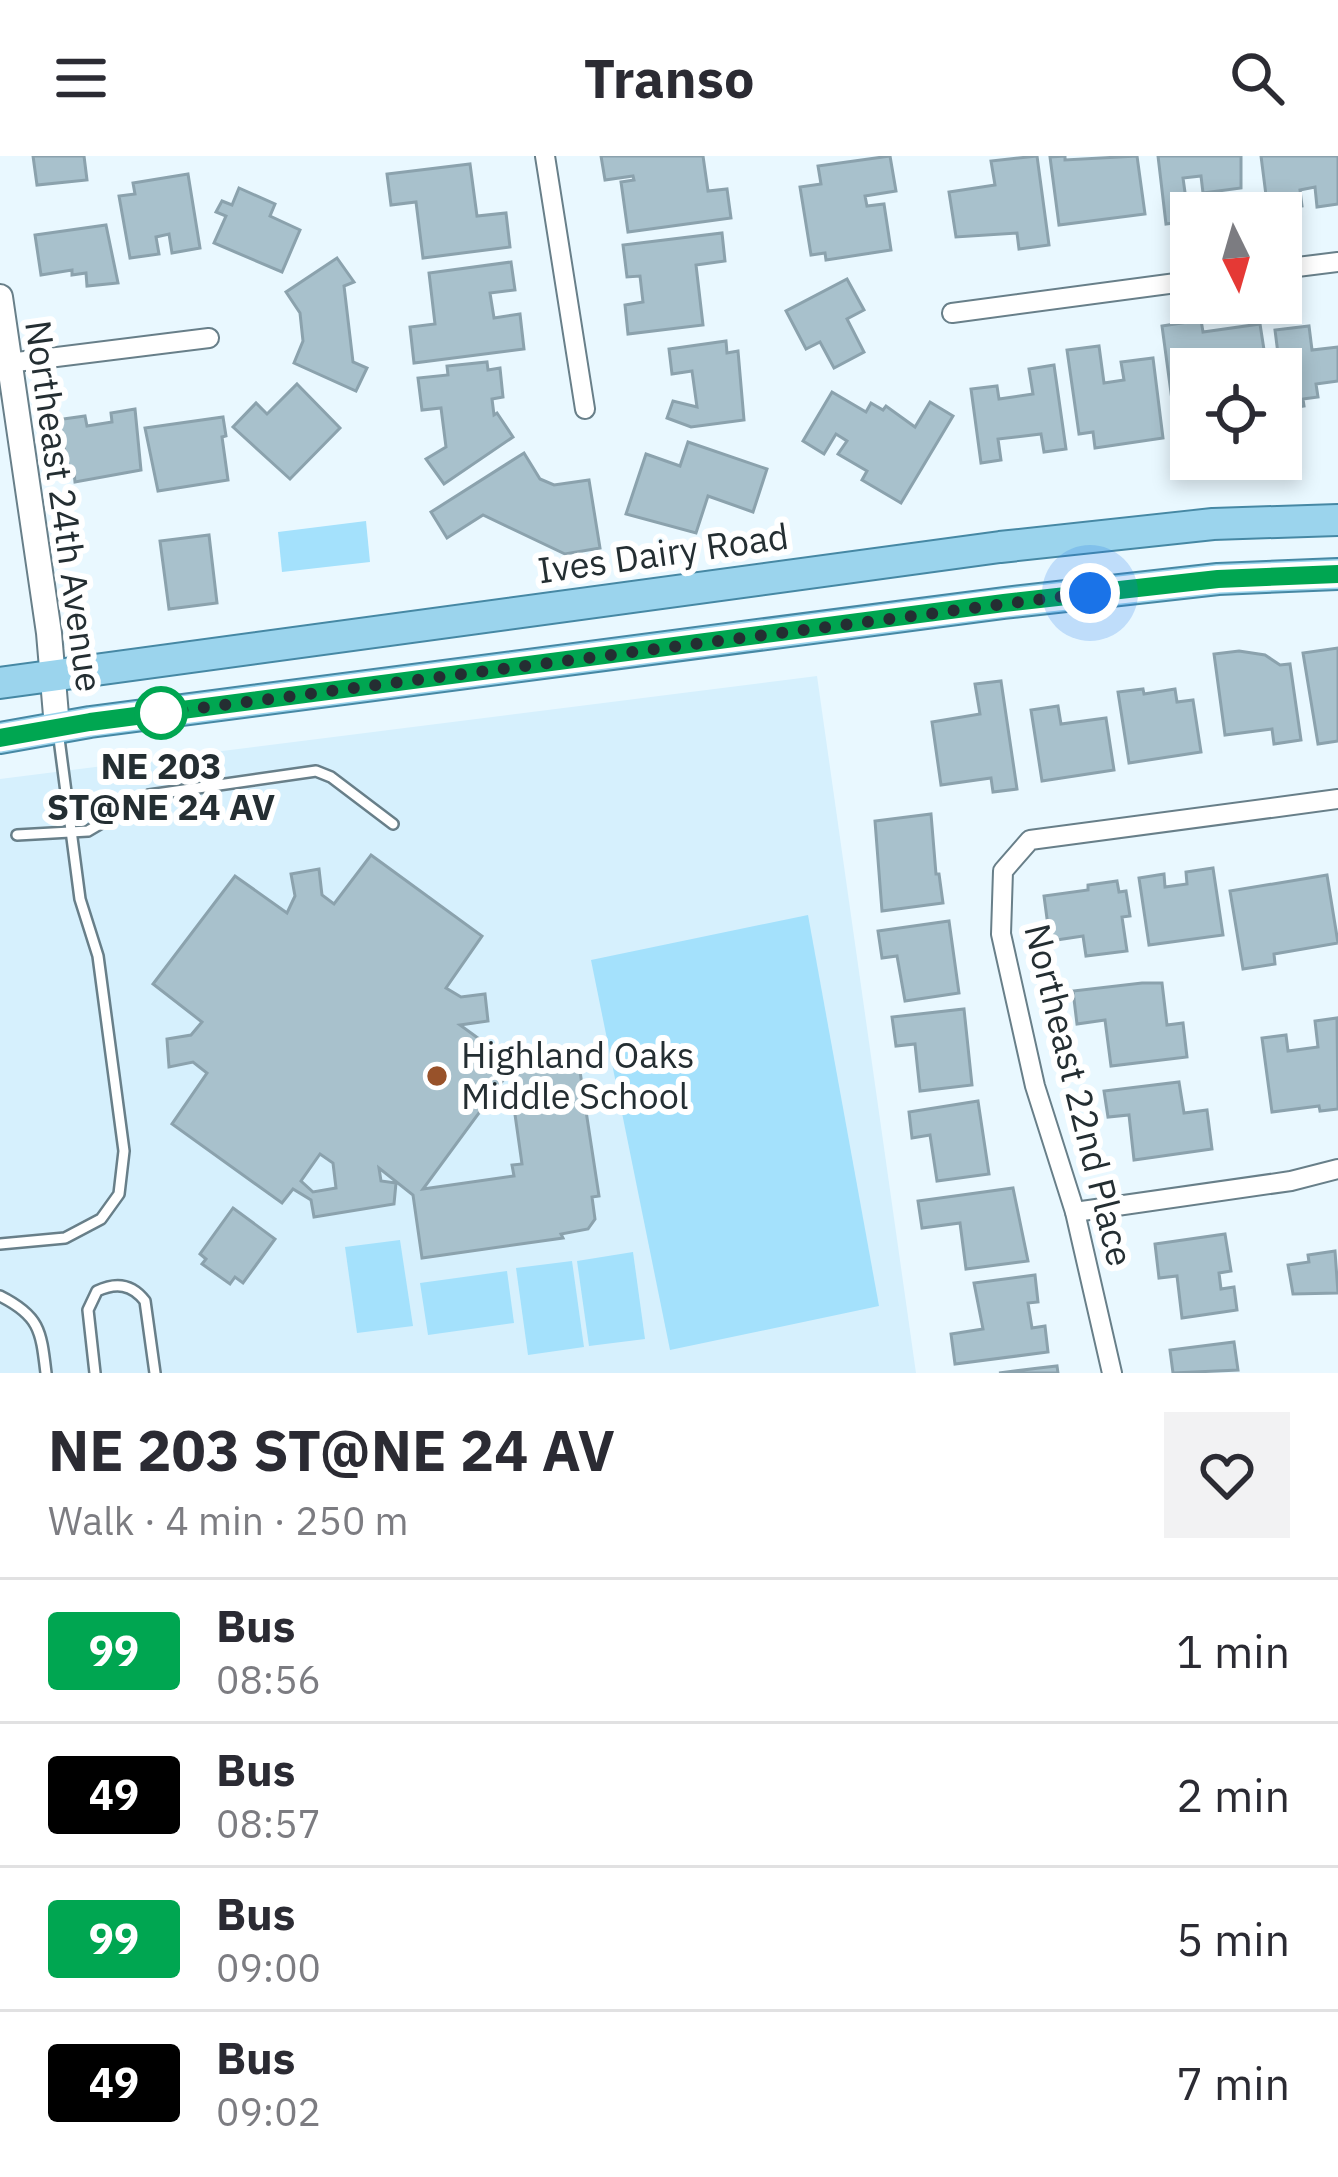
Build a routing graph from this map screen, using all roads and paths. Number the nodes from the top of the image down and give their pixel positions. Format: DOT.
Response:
graph roads {
  1 [pos="545,156"];
  2 [pos="1338,262"];
  3 [pos="1302,266"];
  4 [pos="1170,284"];
  5 [pos="0,297"];
  6 [pos="952,313"];
  7 [pos="209,338"];
  8 [pos="5,364"];
  9 [pos="585,409"];
  10 [pos="1338,520"];
  11 [pos="1338,574"];
  12 [pos="52,674"];
  13 [pos="0,683"];
  14 [pos="58,727"];
  15 [pos="0,738"];
  16 [pos="1338,799"];
  17 [pos="393,824"];
  18 [pos="70,832"];
  19 [pos="16,835"];
  20 [pos="1338,1169"];
  21 [pos="1075,1212"];
  22 [pos="0,1244"];
  23 [pos="0,1296"];
  24 [pos="46,1373"];
  25 [pos="95,1373"];
  26 [pos="155,1373"];
  27 [pos="1112,1373"];
  1 -- 9 [label="street"];
  2 -- 3 [label="street"];
  4 -- 6 [label="street"];
  5 -- 8 [label="street, Northeast 24th Avenue"];
  7 -- 8 [label="street"];
  8 -- 12 [label="street, Northeast 24th Avenue"];
  10 -- 12 [label="main road, Ives Dairy Road"];
  11 -- 14 [label="main road"];
  12 -- 13 [label="main road, Ives Dairy Road"];
  12 -- 14 [label="street, Northeast 24th Avenue"];
  14 -- 15 [label="main road"];
  14 -- 18 [label="lane, Northeast 24th Avenue"];
  16 -- 21 [label="street, Northeast 22nd Place"];
  17 -- 18 [label="lane"];
  18 -- 19 [label="lane"];
  18 -- 22 [label="lane, Northeast 24th Avenue"];
  20 -- 21 [label="street"];
  21 -- 27 [label="street, Northeast 22nd Place"];
  23 -- 24 [label="lane"];
  25 -- 26 [label="lane"];
}
